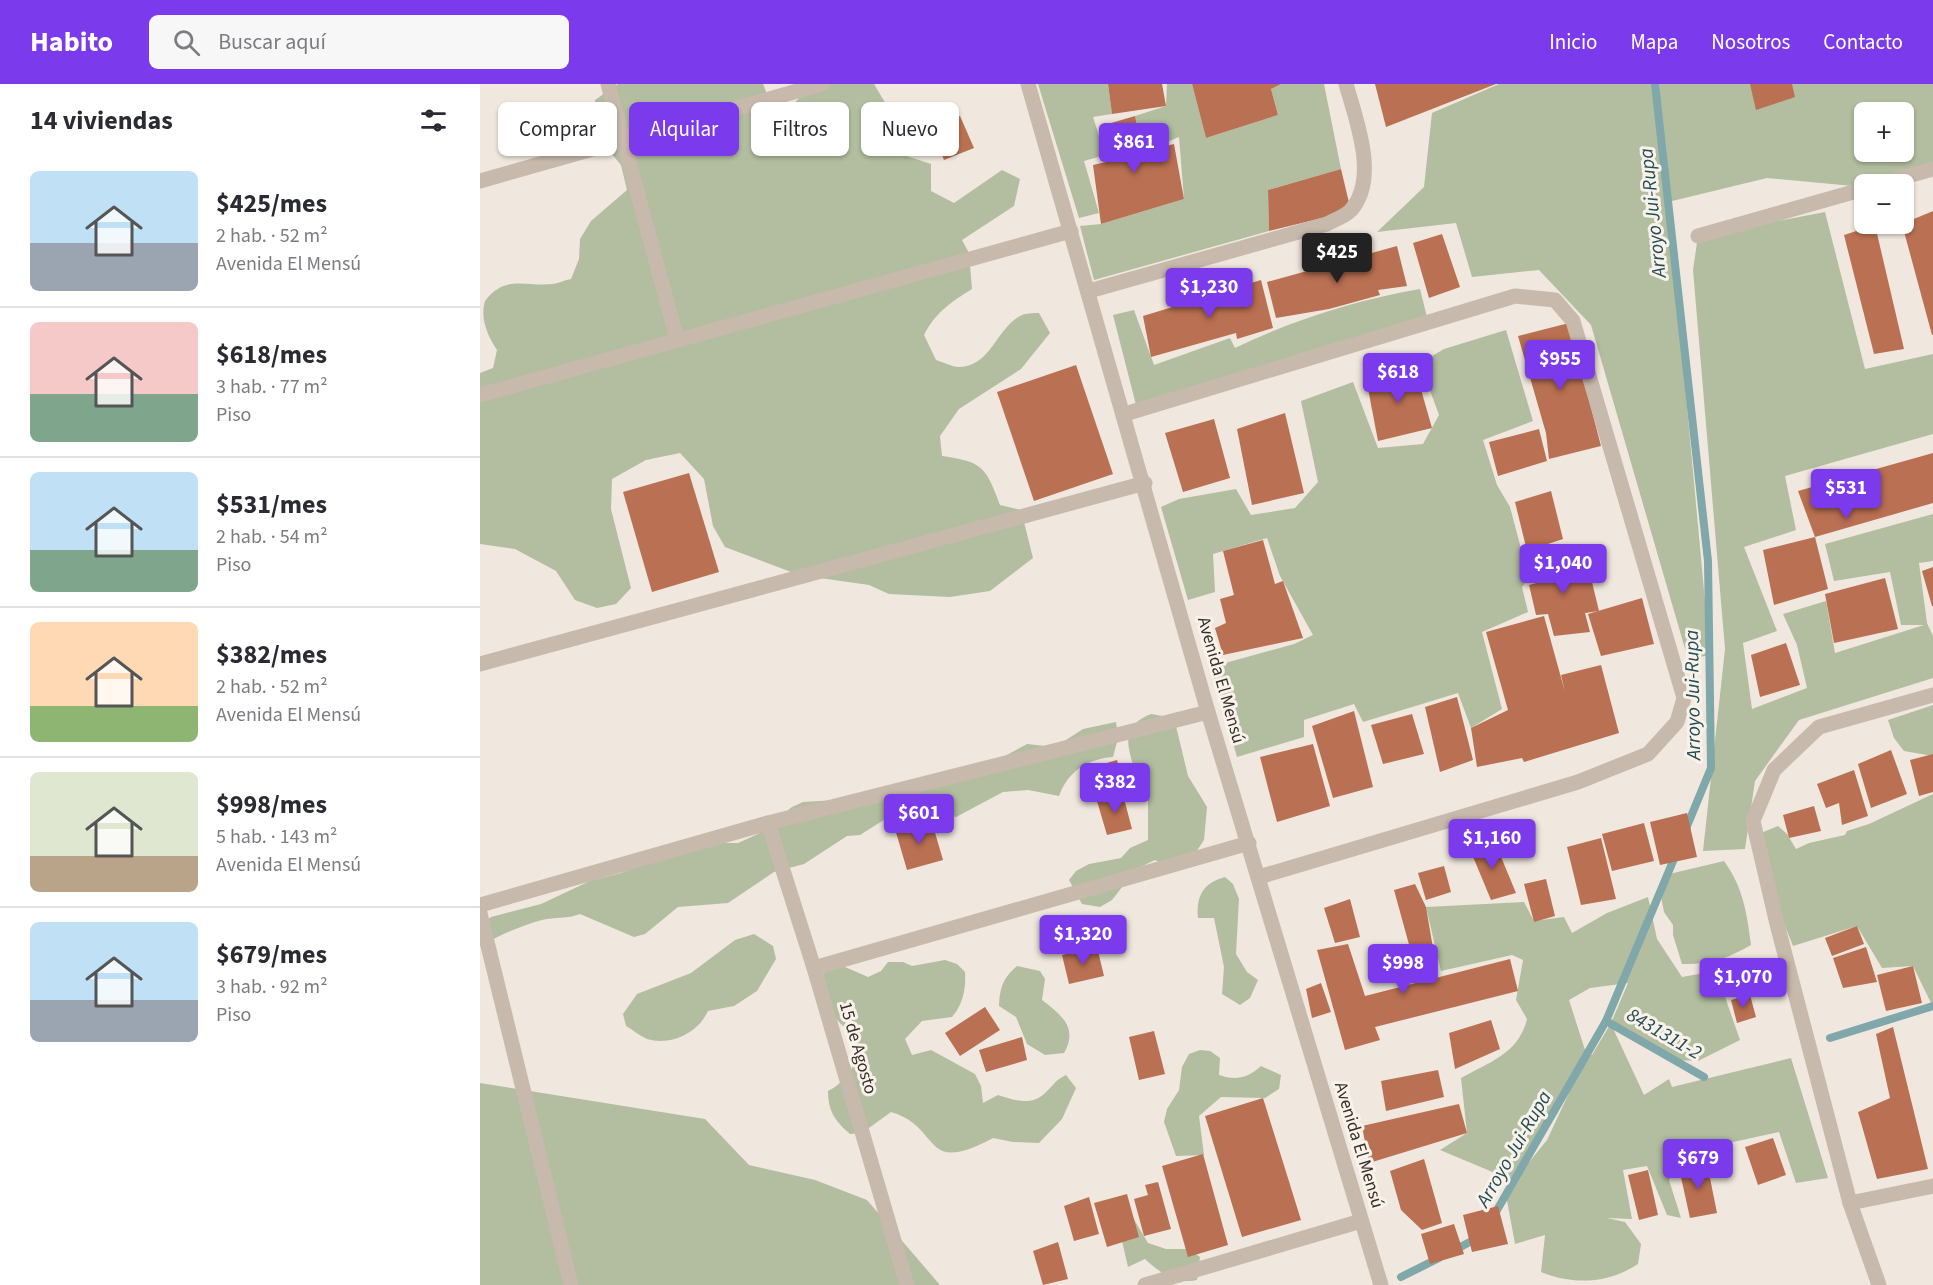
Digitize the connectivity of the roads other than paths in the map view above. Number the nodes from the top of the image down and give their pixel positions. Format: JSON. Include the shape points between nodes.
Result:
{"nodes":[{"id":1,"x":608,"y":84,"type":"edge"},
{"id":2,"x":822,"y":84,"type":"edge"},
{"id":3,"x":1028,"y":84,"type":"edge"},
{"id":4,"x":1346,"y":84,"type":"edge"},
{"id":5,"x":625,"y":140,"type":"junction"},
{"id":6,"x":1933,"y":169,"type":"edge"},
{"id":7,"x":1914,"y":174,"type":"edge"},
{"id":8,"x":480,"y":181,"type":"edge"},
{"id":9,"x":1854,"y":192,"type":"edge"},
{"id":10,"x":1071,"y":231,"type":"junction"},
{"id":11,"x":1698,"y":236,"type":"dead end"},
{"id":12,"x":1089,"y":291,"type":"junction"},
{"id":13,"x":677,"y":339,"type":"junction"},
{"id":14,"x":480,"y":395,"type":"edge"},
{"id":15,"x":1125,"y":414,"type":"junction"},
{"id":16,"x":1145,"y":483,"type":"junction"},
{"id":17,"x":480,"y":664,"type":"edge"},
{"id":18,"x":1933,"y":694,"type":"edge"},
{"id":19,"x":1208,"y":711,"type":"junction"},
{"id":20,"x":768,"y":823,"type":"junction"},
{"id":21,"x":1249,"y":843,"type":"junction"},
{"id":22,"x":1259,"y":877,"type":"junction"},
{"id":23,"x":480,"y":905,"type":"edge"},
{"id":24,"x":480,"y":913,"type":"edge"},
{"id":25,"x":814,"y":968,"type":"junction"},
{"id":26,"x":1933,"y":1186,"type":"edge"},
{"id":27,"x":1850,"y":1203,"type":"junction"},
{"id":28,"x":1362,"y":1221,"type":"junction"},
{"id":29,"x":571,"y":1285,"type":"edge"},
{"id":30,"x":907,"y":1285,"type":"edge"},
{"id":31,"x":1145,"y":1285,"type":"edge"},
{"id":32,"x":1381,"y":1285,"type":"edge"},
{"id":33,"x":1880,"y":1285,"type":"edge"}],
"edges":[{"from":1,"to":5,"type":"street"},
{"from":2,"to":5,"type":"street"},
{"from":3,"to":10,"type":"street","name":"Avenida El Mensú"},
{"from":4,"to":12,"type":"street","via":[[1362,141],[1365,181],[1351,211],[1327,224]]},
{"from":5,"to":8,"type":"street"},
{"from":5,"to":13,"type":"street"},
{"from":6,"to":7,"type":"street"},
{"from":9,"to":11,"type":"street"},
{"from":10,"to":12,"type":"street","name":"Avenida El Mensú"},
{"from":10,"to":13,"type":"street"},
{"from":12,"to":15,"type":"street","name":"Avenida El Mensú"},
{"from":13,"to":14,"type":"street"},
{"from":15,"to":16,"type":"street","name":"Avenida El Mensú"},
{"from":15,"to":22,"type":"street","via":[[1515,296],[1555,300],[1573,321],[1684,698],[1677,722],[1648,754],[1578,782]]},
{"from":16,"to":17,"type":"street"},
{"from":16,"to":19,"type":"street","name":"Avenida El Mensú"},
{"from":18,"to":27,"type":"street","via":[[1819,727],[1774,770],[1753,821]]},
{"from":19,"to":20,"type":"street"},
{"from":19,"to":21,"type":"street","name":"Avenida El Mensú"},
{"from":20,"to":23,"type":"street"},
{"from":20,"to":25,"type":"street","name":"15 de Agosto"},
{"from":21,"to":22,"type":"street","name":"Avenida El Mensú"},
{"from":21,"to":25,"type":"street"},
{"from":22,"to":28,"type":"street","name":"Avenida El Mensú"},
{"from":24,"to":29,"type":"street"},
{"from":25,"to":30,"type":"street","name":"15 de Agosto"},
{"from":26,"to":27,"type":"street"},
{"from":27,"to":33,"type":"street"},
{"from":28,"to":31,"type":"street"},
{"from":28,"to":32,"type":"street","name":"Avenida El Mensú"}]}
